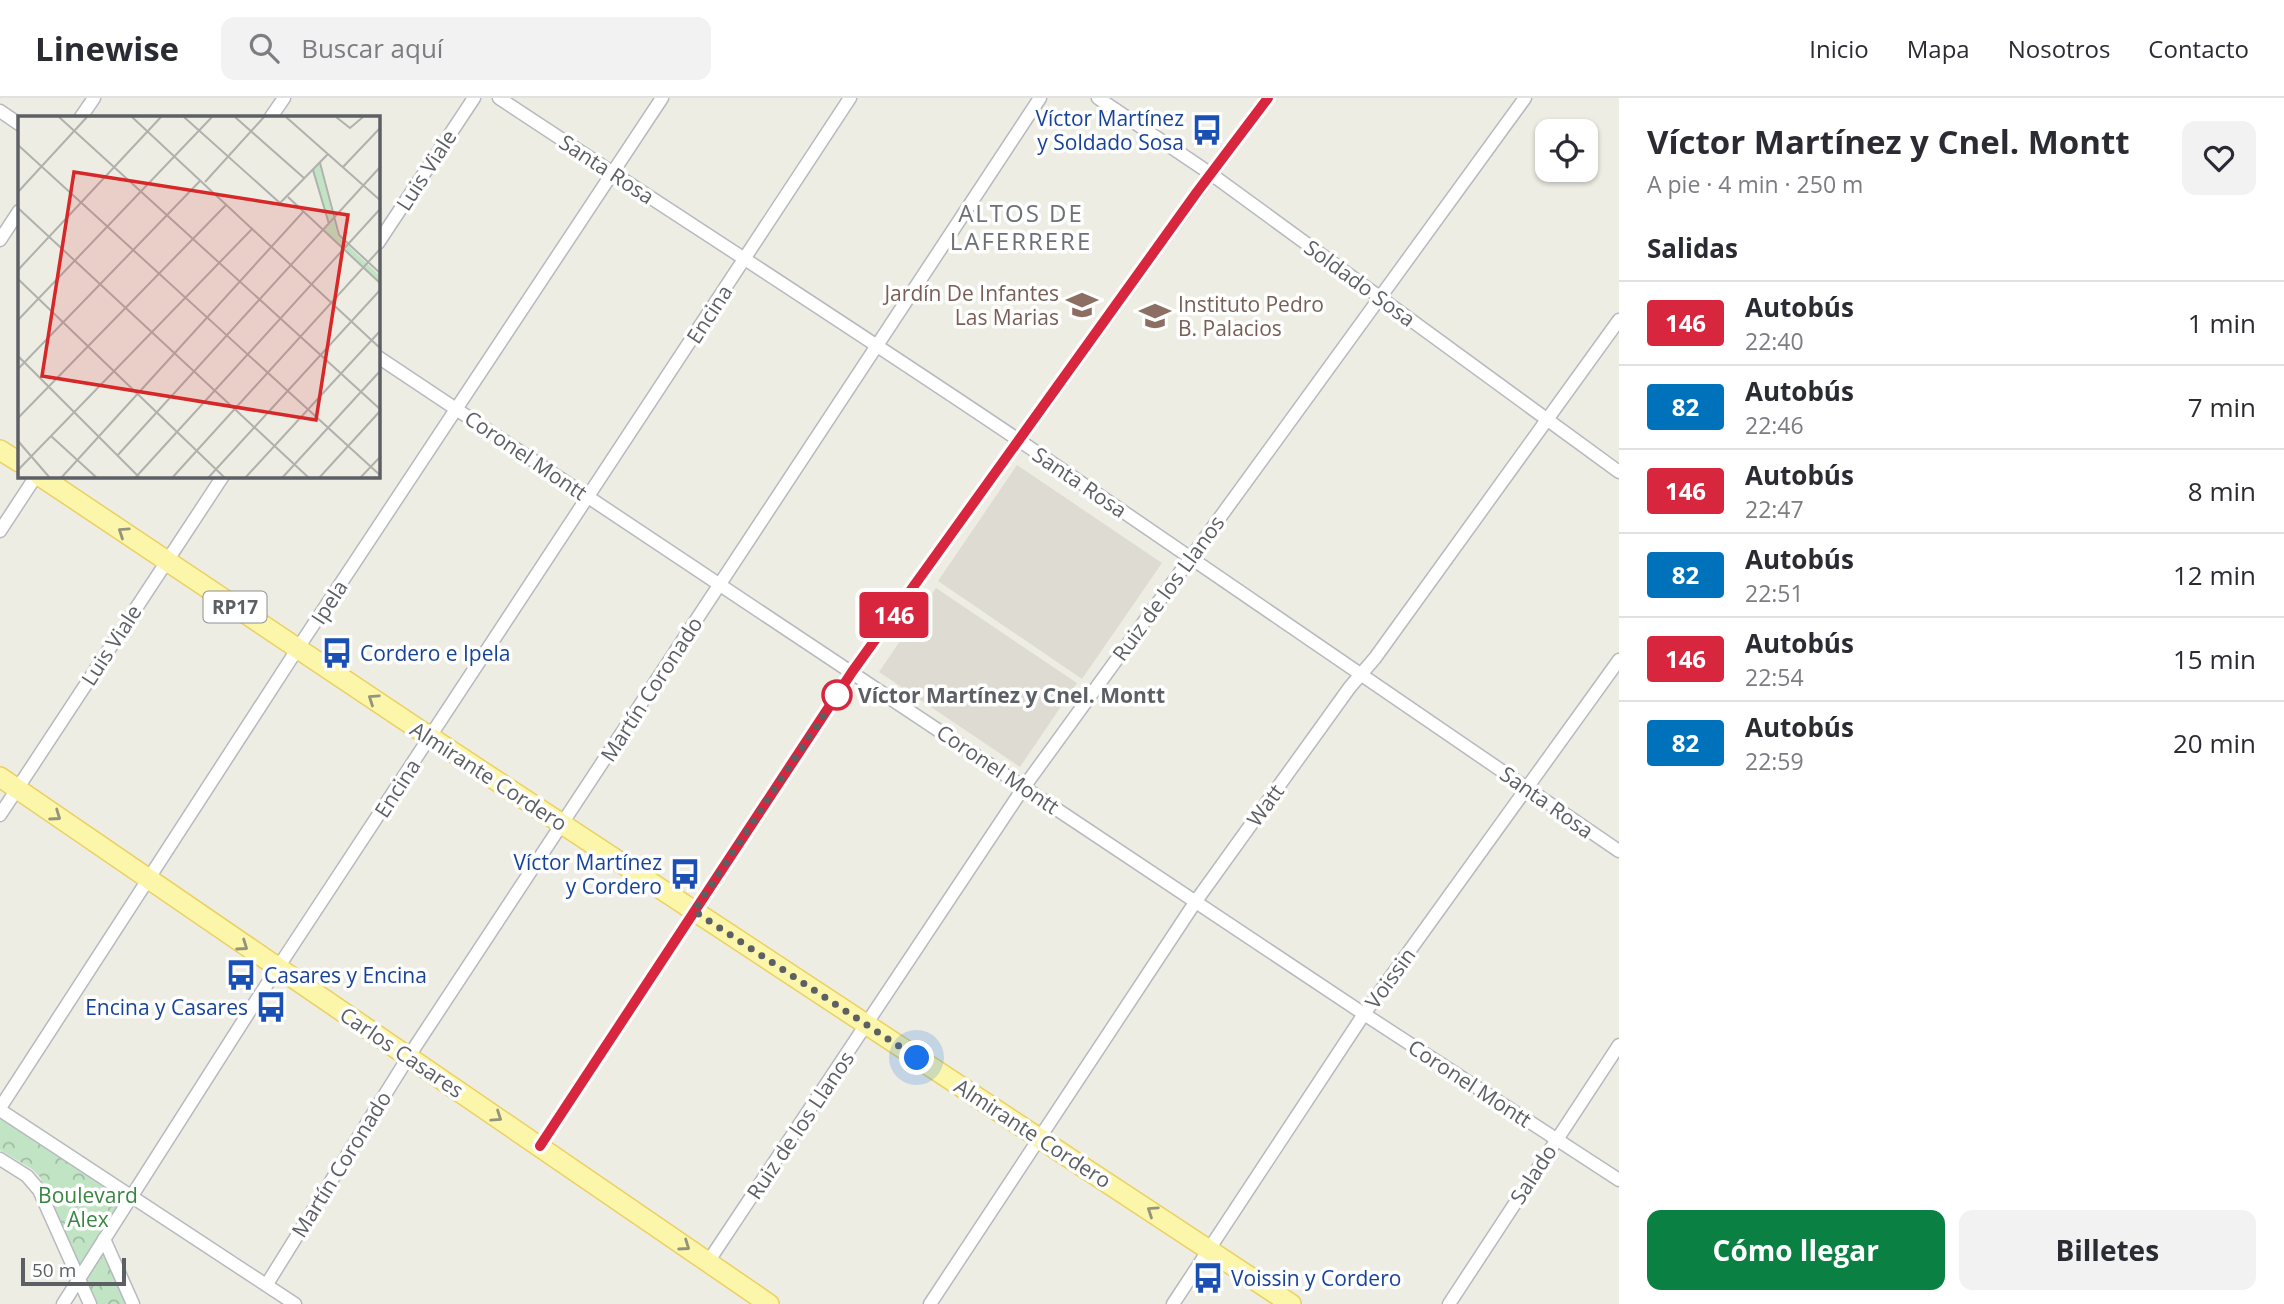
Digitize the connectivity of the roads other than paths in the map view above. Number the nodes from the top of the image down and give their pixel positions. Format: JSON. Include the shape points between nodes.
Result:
{"nodes":[{"id":1,"x":94,"y":98,"type":"edge"},
{"id":2,"x":284,"y":98,"type":"edge"},
{"id":3,"x":474,"y":98,"type":"edge"},
{"id":4,"x":499,"y":98,"type":"edge"},
{"id":5,"x":662,"y":98,"type":"edge"},
{"id":6,"x":850,"y":98,"type":"edge"},
{"id":7,"x":1040,"y":98,"type":"edge"},
{"id":8,"x":1098,"y":98,"type":"edge"},
{"id":9,"x":1268,"y":98,"type":"edge"},
{"id":10,"x":1525,"y":98,"type":"edge"},
{"id":11,"x":0,"y":111,"type":"edge"},
{"id":12,"x":82,"y":116,"type":"edge"},
{"id":13,"x":272,"y":116,"type":"edge"},
{"id":14,"x":18,"y":123,"type":"edge"},
{"id":15,"x":612,"y":172,"type":"junction"},
{"id":16,"x":1211,"y":174,"type":"junction"},
{"id":17,"x":18,"y":213,"type":"edge"},
{"id":18,"x":0,"y":240,"type":"edge"},
{"id":19,"x":380,"y":240,"type":"edge"},
{"id":20,"x":746,"y":257,"type":"junction"},
{"id":21,"x":1381,"y":297,"type":"junction"},
{"id":22,"x":1619,"y":320,"type":"edge"},
{"id":23,"x":878,"y":347,"type":"junction"},
{"id":24,"x":380,"y":358,"type":"edge"},
{"id":25,"x":457,"y":409,"type":"junction"},
{"id":26,"x":1547,"y":420,"type":"junction"},
{"id":27,"x":1020,"y":441,"type":"junction"},
{"id":28,"x":0,"y":450,"type":"edge"},
{"id":29,"x":18,"y":461,"type":"edge"},
{"id":30,"x":1619,"y":472,"type":"edge"},
{"id":31,"x":37,"y":478,"type":"edge"},
{"id":32,"x":41,"y":478,"type":"edge"},
{"id":33,"x":222,"y":478,"type":"edge"},
{"id":34,"x":588,"y":497,"type":"junction"},
{"id":35,"x":0,"y":531,"type":"edge"},
{"id":36,"x":1190,"y":557,"type":"junction"},
{"id":37,"x":166,"y":561,"type":"junction"},
{"id":38,"x":720,"y":583,"type":"junction"},
{"id":39,"x":298,"y":649,"type":"junction"},
{"id":40,"x":1619,"y":660,"type":"edge"},
{"id":41,"x":852,"y":672,"type":"junction"},
{"id":42,"x":1362,"y":673,"type":"junction"},
{"id":43,"x":430,"y":737,"type":"junction"},
{"id":44,"x":0,"y":777,"type":"edge"},
{"id":45,"x":1024,"y":787,"type":"junction"},
{"id":46,"x":17,"y":788,"type":"junction"},
{"id":47,"x":1526,"y":788,"type":"junction"},
{"id":48,"x":0,"y":814,"type":"edge"},
{"id":49,"x":563,"y":824,"type":"junction"},
{"id":50,"x":1619,"y":852,"type":"edge"},
{"id":51,"x":147,"y":879,"type":"junction"},
{"id":52,"x":1196,"y":901,"type":"junction"},
{"id":53,"x":694,"y":911,"type":"junction"},
{"id":54,"x":278,"y":970,"type":"junction"},
{"id":55,"x":1364,"y":1014,"type":"junction"},
{"id":56,"x":867,"y":1025,"type":"junction"},
{"id":57,"x":1619,"y":1045,"type":"edge"},
{"id":58,"x":408,"y":1056,"type":"junction"},
{"id":59,"x":0,"y":1109,"type":"edge"},
{"id":60,"x":1039,"y":1136,"type":"junction"},
{"id":61,"x":1556,"y":1139,"type":"junction"},
{"id":62,"x":540,"y":1146,"type":"junction"},
{"id":63,"x":0,"y":1159,"type":"edge"},
{"id":64,"x":1619,"y":1180,"type":"edge"},
{"id":65,"x":133,"y":1195,"type":"junction"},
{"id":66,"x":104,"y":1239,"type":"junction"},
{"id":67,"x":1208,"y":1249,"type":"junction"},
{"id":68,"x":708,"y":1262,"type":"junction"},
{"id":69,"x":79,"y":1281,"type":"junction"},
{"id":70,"x":267,"y":1284,"type":"junction"},
{"id":71,"x":63,"y":1304,"type":"edge"},
{"id":72,"x":90,"y":1304,"type":"edge"},
{"id":73,"x":133,"y":1304,"type":"edge"},
{"id":74,"x":295,"y":1304,"type":"edge"},
{"id":75,"x":769,"y":1304,"type":"edge"},
{"id":76,"x":930,"y":1304,"type":"edge"},
{"id":77,"x":1173,"y":1304,"type":"edge"},
{"id":78,"x":1291,"y":1304,"type":"edge"},
{"id":79,"x":1449,"y":1304,"type":"edge"}],
"edges":[{"from":1,"to":12,"type":"street"},
{"from":2,"to":13,"type":"street"},
{"from":3,"to":19,"type":"street","name":"Luis Viale"},
{"from":4,"to":15,"type":"street","name":"Santa Rosa"},
{"from":5,"to":15,"type":"street","name":"Ipela"},
{"from":6,"to":20,"type":"street","name":"Encina"},
{"from":7,"to":23,"type":"street","name":"Martín Coronado"},
{"from":8,"to":16,"type":"street","name":"Soldado Sosa"},
{"from":9,"to":16,"type":"street"},
{"from":10,"to":21,"type":"street","name":"Ruiz de los Llanos"},
{"from":11,"to":14,"type":"street"},
{"from":15,"to":20,"type":"street","name":"Santa Rosa"},
{"from":15,"to":25,"type":"street","name":"Ipela"},
{"from":16,"to":21,"type":"street","name":"Soldado Sosa"},
{"from":16,"to":27,"type":"street"},
{"from":17,"to":18,"type":"street"},
{"from":20,"to":23,"type":"street","name":"Santa Rosa"},
{"from":20,"to":34,"type":"street","name":"Encina"},
{"from":21,"to":26,"type":"street","name":"Soldado Sosa"},
{"from":21,"to":36,"type":"street","name":"Ruiz de los Llanos"},
{"from":22,"to":26,"type":"street","name":"Watt"},
{"from":23,"to":27,"type":"street","name":"Santa Rosa"},
{"from":23,"to":38,"type":"street","name":"Martín Coronado"},
{"from":24,"to":25,"type":"street","name":"Coronel Montt"},
{"from":25,"to":34,"type":"street","name":"Coronel Montt"},
{"from":25,"to":39,"type":"street","name":"Ipela"},
{"from":26,"to":30,"type":"street","name":"Soldado Sosa"},
{"from":26,"to":42,"type":"street","name":"Watt"},
{"from":27,"to":36,"type":"street","name":"Santa Rosa"},
{"from":27,"to":41,"type":"street"},
{"from":28,"to":29,"type":"main road"},
{"from":31,"to":35,"type":"street"},
{"from":37,"to":32,"type":"main road","name":"Almirante Cordero","number":"RP17","one_way":true},
{"from":33,"to":37,"type":"street","name":"Luis Viale"},
{"from":34,"to":38,"type":"street","name":"Coronel Montt"},
{"from":34,"to":43,"type":"street","name":"Encina"},
{"from":36,"to":42,"type":"street","name":"Santa Rosa"},
{"from":36,"to":45,"type":"street","name":"Ruiz de los Llanos"},
{"from":37,"to":39,"type":"main road","name":"Almirante Cordero","number":"RP17"},
{"from":37,"to":46,"type":"street","name":"Luis Viale"},
{"from":38,"to":41,"type":"street","name":"Coronel Montt"},
{"from":38,"to":49,"type":"street","name":"Martín Coronado"},
{"from":43,"to":39,"type":"main road","name":"Almirante Cordero","number":"RP17","one_way":true},
{"from":39,"to":51,"type":"street","name":"Ipela"},
{"from":40,"to":47,"type":"street","name":"Voissin"},
{"from":41,"to":45,"type":"street","name":"Coronel Montt"},
{"from":41,"to":53,"type":"street"},
{"from":42,"to":47,"type":"street","name":"Santa Rosa"},
{"from":42,"to":52,"type":"street","name":"Watt"},
{"from":43,"to":49,"type":"main road","name":"Almirante Cordero","number":"RP17"},
{"from":43,"to":54,"type":"street","name":"Encina"},
{"from":44,"to":46,"type":"main road","name":"Carlos Casares"},
{"from":45,"to":52,"type":"street","name":"Coronel Montt"},
{"from":45,"to":56,"type":"street","name":"Ruiz de los Llanos"},
{"from":46,"to":48,"type":"street","name":"Luis Viale"},
{"from":46,"to":51,"type":"main road","name":"Carlos Casares","one_way":true},
{"from":47,"to":50,"type":"street","name":"Santa Rosa"},
{"from":47,"to":55,"type":"street","name":"Voissin"},
{"from":49,"to":53,"type":"main road","name":"Almirante Cordero","number":"RP17"},
{"from":49,"to":58,"type":"street","name":"Martín Coronado"},
{"from":51,"to":54,"type":"main road","name":"Carlos Casares","one_way":true},
{"from":51,"to":59,"type":"street","name":"Ipela"},
{"from":52,"to":55,"type":"street","name":"Coronel Montt"},
{"from":52,"to":60,"type":"street","name":"Watt"},
{"from":53,"to":56,"type":"main road","name":"Almirante Cordero","number":"RP17"},
{"from":53,"to":62,"type":"street"},
{"from":54,"to":58,"type":"main road","name":"Carlos Casares"},
{"from":54,"to":65,"type":"street","name":"Encina"},
{"from":55,"to":61,"type":"street","name":"Coronel Montt"},
{"from":55,"to":67,"type":"street","name":"Voissin"},
{"from":56,"to":60,"type":"main road","name":"Almirante Cordero","number":"RP17"},
{"from":56,"to":68,"type":"street","name":"Ruiz de los Llanos"},
{"from":57,"to":61,"type":"street","name":"Salado"},
{"from":58,"to":62,"type":"main road","name":"Carlos Casares","one_way":true},
{"from":58,"to":70,"type":"street","name":"Martín Coronado"},
{"from":59,"to":65,"type":"street"},
{"from":67,"to":60,"type":"main road","name":"Almirante Cordero","number":"RP17","one_way":true},
{"from":60,"to":76,"type":"street","name":"Watt"},
{"from":61,"to":64,"type":"street","name":"Coronel Montt"},
{"from":61,"to":79,"type":"street","name":"Salado"},
{"from":62,"to":68,"type":"main road","name":"Carlos Casares","one_way":true},
{"from":63,"to":69,"type":"street","via":[[34,1183]]},
{"from":65,"to":66,"type":"street","name":"Encina"},
{"from":65,"to":70,"type":"street"},
{"from":66,"to":69,"type":"street","name":"Encina"},
{"from":66,"to":73,"type":"street"},
{"from":67,"to":77,"type":"street","name":"Voissin"},
{"from":67,"to":78,"type":"main road","name":"Almirante Cordero","number":"RP17"},
{"from":68,"to":75,"type":"main road","name":"Carlos Casares"},
{"from":69,"to":71,"type":"street","name":"Encina"},
{"from":69,"to":72,"type":"street"},
{"from":70,"to":74,"type":"street"}]}
